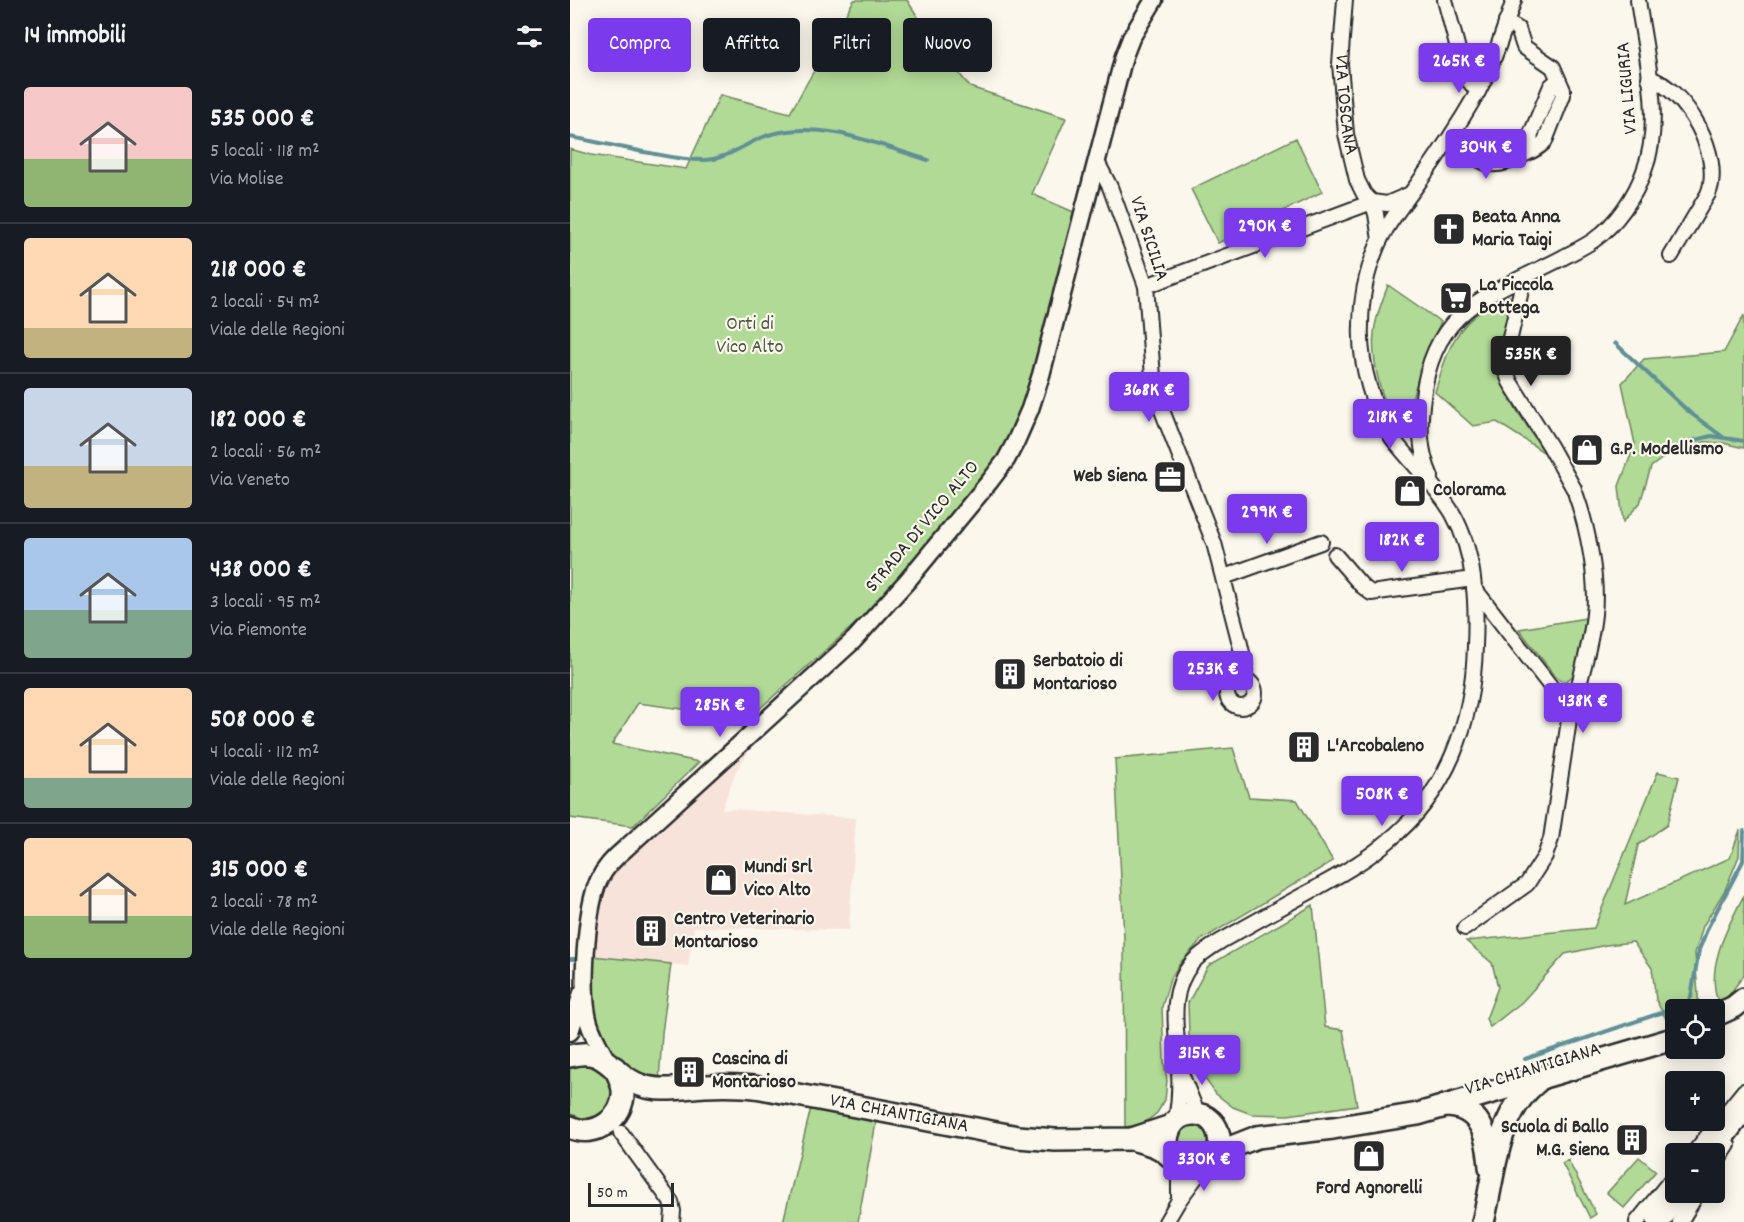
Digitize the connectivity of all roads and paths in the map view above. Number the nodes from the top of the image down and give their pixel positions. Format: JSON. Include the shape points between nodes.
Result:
{"nodes":[{"id":1,"x":1154,"y":0,"type":"edge"},
{"id":2,"x":1345,"y":0,"type":"edge"},
{"id":3,"x":1445,"y":0,"type":"edge"},
{"id":4,"x":1514,"y":0,"type":"edge"},
{"id":5,"x":1638,"y":0,"type":"edge"},
{"id":6,"x":1506,"y":22,"type":"junction"},
{"id":7,"x":1649,"y":78,"type":"junction"},
{"id":8,"x":1478,"y":92,"type":"junction"},
{"id":9,"x":1453,"y":134,"type":"junction"},
{"id":10,"x":1096,"y":160,"type":"junction"},
{"id":11,"x":1412,"y":192,"type":"junction"},
{"id":12,"x":1372,"y":202,"type":"junction"},
{"id":13,"x":1380,"y":240,"type":"junction"},
{"id":14,"x":1671,"y":256,"type":"dead end"},
{"id":15,"x":1524,"y":278,"type":"junction"},
{"id":16,"x":1146,"y":286,"type":"junction"},
{"id":17,"x":1373,"y":396,"type":"junction"},
{"id":18,"x":1419,"y":425,"type":"junction"},
{"id":19,"x":1436,"y":487,"type":"junction"},
{"id":20,"x":1321,"y":542,"type":"dead end"},
{"id":21,"x":1335,"y":555,"type":"dead end"},
{"id":22,"x":1224,"y":577,"type":"junction"},
{"id":23,"x":1474,"y":584,"type":"junction"},
{"id":24,"x":1244,"y":679,"type":"dead end"},
{"id":25,"x":1569,"y":710,"type":"junction"},
{"id":26,"x":1465,"y":928,"type":"dead end"},
{"id":27,"x":584,"y":986,"type":"junction"},
{"id":28,"x":1744,"y":999,"type":"edge"},
{"id":29,"x":1725,"y":1011,"type":"edge"},
{"id":30,"x":1744,"y":1019,"type":"edge"},
{"id":31,"x":1725,"y":1022,"type":"edge"},
{"id":32,"x":1665,"y":1030,"type":"edge"},
{"id":33,"x":570,"y":1032,"type":"edge"},
{"id":34,"x":1665,"y":1041,"type":"edge"},
{"id":35,"x":570,"y":1056,"type":"edge"},
{"id":36,"x":611,"y":1064,"type":"junction"},
{"id":37,"x":1179,"y":1069,"type":"junction"},
{"id":38,"x":1542,"y":1077,"type":"junction"},
{"id":39,"x":1489,"y":1086,"type":"junction"},
{"id":40,"x":665,"y":1089,"type":"junction"},
{"id":41,"x":1744,"y":1091,"type":"edge"},
{"id":42,"x":620,"y":1106,"type":"junction"},
{"id":43,"x":1444,"y":1106,"type":"junction"},
{"id":44,"x":1744,"y":1109,"type":"edge"},
{"id":45,"x":1198,"y":1115,"type":"junction"},
{"id":46,"x":1392,"y":1117,"type":"junction"},
{"id":47,"x":1173,"y":1123,"type":"junction"},
{"id":48,"x":579,"y":1129,"type":"edge"},
{"id":49,"x":1483,"y":1129,"type":"junction"},
{"id":50,"x":1504,"y":1129,"type":"junction"},
{"id":51,"x":1218,"y":1131,"type":"junction"},
{"id":52,"x":621,"y":1133,"type":"dead end"},
{"id":53,"x":1257,"y":1137,"type":"junction"},
{"id":54,"x":1132,"y":1139,"type":"junction"},
{"id":55,"x":570,"y":1143,"type":"edge"},
{"id":56,"x":1702,"y":1143,"type":"edge"},
{"id":57,"x":1718,"y":1143,"type":"edge"},
{"id":58,"x":1725,"y":1149,"type":"edge"},
{"id":59,"x":1211,"y":1159,"type":"junction"},
{"id":60,"x":1175,"y":1160,"type":"junction"},
{"id":61,"x":1665,"y":1188,"type":"edge"},
{"id":62,"x":1179,"y":1200,"type":"junction"},
{"id":63,"x":1673,"y":1203,"type":"edge"},
{"id":64,"x":1691,"y":1203,"type":"edge"},
{"id":65,"x":1487,"y":1204,"type":"edge"},
{"id":66,"x":672,"y":1222,"type":"edge"},
{"id":67,"x":1166,"y":1222,"type":"edge"},
{"id":68,"x":1475,"y":1222,"type":"edge"},
{"id":69,"x":1637,"y":1222,"type":"edge"},
{"id":70,"x":1658,"y":1222,"type":"edge"},
{"id":71,"x":1680,"y":1222,"type":"edge"}],
"edges":[{"from":1,"to":10,"type":"street","name":"STRADA DI VICO ALTO","via":[[1124,56]]},
{"from":2,"to":12,"type":"street","name":"VIA TOSCANA","via":[[1340,64],[1345,127],[1357,180]]},
{"from":3,"to":8,"type":"street","via":[[1465,76]]},
{"from":4,"to":6,"type":"street"},
{"from":5,"to":7,"type":"street","name":"VIA LIGURIA"},
{"from":6,"to":8,"type":"street"},
{"from":6,"to":9,"type":"street","via":[[1518,29],[1525,49],[1553,67],[1558,80],[1551,86],[1531,134],[1533,150],[1508,162],[1488,165],[1475,158]]},
{"from":7,"to":14,"type":"street","via":[[1668,87],[1688,112],[1706,143],[1713,172],[1705,200]]},
{"from":7,"to":15,"type":"street","name":"VIA LIGURIA","via":[[1651,147],[1634,194],[1594,241]]},
{"from":8,"to":9,"type":"street"},
{"from":9,"to":11,"type":"street"},
{"from":10,"to":16,"type":"street","name":"VIA SICILIA","via":[[1110,187]]},
{"from":10,"to":27,"type":"street","name":"STRADA DI VICO ALTO","via":[[1041,375],[1006,460],[854,640],[610,864],[592,901]]},
{"from":11,"to":12,"type":"street","via":[[1387,204]]},
{"from":11,"to":13,"type":"street"},
{"from":12,"to":13,"type":"street","name":"VIA TOSCANA"},
{"from":12,"to":16,"type":"street"},
{"from":13,"to":17,"type":"street","via":[[1368,275],[1360,323],[1362,354]]},
{"from":15,"to":18,"type":"street","name":"VIA LIGURIA","via":[[1477,301],[1450,325],[1431,363]]},
{"from":15,"to":25,"type":"street","via":[[1505,369],[1575,492],[1588,541],[1594,610],[1581,679]]},
{"from":16,"to":22,"type":"street","name":"VIA SICILIA","via":[[1154,390]]},
{"from":17,"to":18,"type":"street","via":[[1401,439],[1412,437]]},
{"from":17,"to":19,"type":"street","via":[[1378,414],[1393,438]]},
{"from":18,"to":19,"type":"street","name":"VIA LIGURIA","via":[[1423,458]]},
{"from":19,"to":23,"type":"street","via":[[1460,528]]},
{"from":20,"to":22,"type":"street"},
{"from":21,"to":23,"type":"street","via":[[1371,593]]},
{"from":22,"to":24,"type":"street","name":"VIA SICILIA","via":[[1243,656]]},
{"from":23,"to":25,"type":"street"},
{"from":23,"to":37,"type":"street","via":[[1476,638],[1470,699],[1458,743],[1438,783],[1405,827],[1378,850],[1221,941],[1192,964],[1176,1000]]},
{"from":25,"to":26,"type":"street","via":[[1553,828],[1545,856],[1527,884]]},
{"from":27,"to":33,"type":"street","name":"STRADA DI VICO ALTO"},
{"from":27,"to":36,"type":"street","name":"STRADA DI VICO ALTO","via":[[590,1026]]},
{"from":28,"to":29,"type":"main road"},
{"from":30,"to":31,"type":"main road"},
{"from":32,"to":39,"type":"main road","name":"VIA CHIANTIGIANA"},
{"from":34,"to":38,"type":"main road","name":"VIA CHIANTIGIANA"},
{"from":35,"to":36,"type":"main road","name":"VIA CHIANTIGIANA","via":[[596,1055]]},
{"from":36,"to":40,"type":"main road","name":"VIA CHIANTIGIANA","via":[[639,1085]]},
{"from":36,"to":42,"type":"main road","via":[[621,1080]]},
{"from":37,"to":45,"type":"street"},
{"from":37,"to":47,"type":"street"},
{"from":38,"to":39,"type":"main road","name":"VIA CHIANTIGIANA"},
{"from":38,"to":50,"type":"main road","via":[[1520,1097]]},
{"from":39,"to":43,"type":"main road","name":"VIA CHIANTIGIANA"},
{"from":39,"to":46,"type":"main road","name":"VIA CHIANTIGIANA"},
{"from":39,"to":49,"type":"main road","via":[[1483,1106]]},
{"from":39,"to":50,"type":"main road","via":[[1503,1112]]},
{"from":40,"to":42,"type":"main road","name":"VIA CHIANTIGIANA"},
{"from":40,"to":54,"type":"main road","name":"VIA CHIANTIGIANA","via":[[746,1086],[1007,1136]]},
{"from":41,"to":56,"type":"street"},
{"from":42,"to":48,"type":"main road","name":"VIA CHIANTIGIANA","via":[[604,1125]]},
{"from":43,"to":46,"type":"main road","name":"VIA CHIANTIGIANA"},
{"from":43,"to":49,"type":"main road","via":[[1465,1110]]},
{"from":44,"to":57,"type":"main road"},
{"from":44,"to":58,"type":"street","via":[[1739,1127]]},
{"from":45,"to":47,"type":"main road","name":"VIA CHIANTIGIANA","via":[[1191,1114]]},
{"from":45,"to":51,"type":"main road","name":"VIA CHIANTIGIANA","via":[[1207,1118]]},
{"from":46,"to":53,"type":"main road","name":"VIA CHIANTIGIANA"},
{"from":47,"to":54,"type":"main road","name":"VIA CHIANTIGIANA"},
{"from":47,"to":60,"type":"main road","via":[[1166,1140]]},
{"from":48,"to":55,"type":"main road","name":"VIA CHIANTIGIANA"},
{"from":49,"to":65,"type":"main road","via":[[1488,1147]]},
{"from":50,"to":65,"type":"main road"},
{"from":51,"to":53,"type":"main road","name":"VIA CHIANTIGIANA"},
{"from":51,"to":59,"type":"main road","via":[[1220,1138]]},
{"from":52,"to":66,"type":"street","via":[[671,1202]]},
{"from":53,"to":59,"type":"main road","name":"VIA CHIANTIGIANA","via":[[1232,1145]]},
{"from":54,"to":60,"type":"main road","name":"VIA CHIANTIGIANA","via":[[1155,1146]]},
{"from":59,"to":60,"type":"main road","name":"VIA CHIANTIGIANA","via":[[1188,1168]]},
{"from":59,"to":62,"type":"street"},
{"from":60,"to":62,"type":"street"},
{"from":61,"to":69,"type":"street"},
{"from":62,"to":67,"type":"street"},
{"from":63,"to":70,"type":"main road"},
{"from":64,"to":71,"type":"street"},
{"from":65,"to":68,"type":"street"}]}
